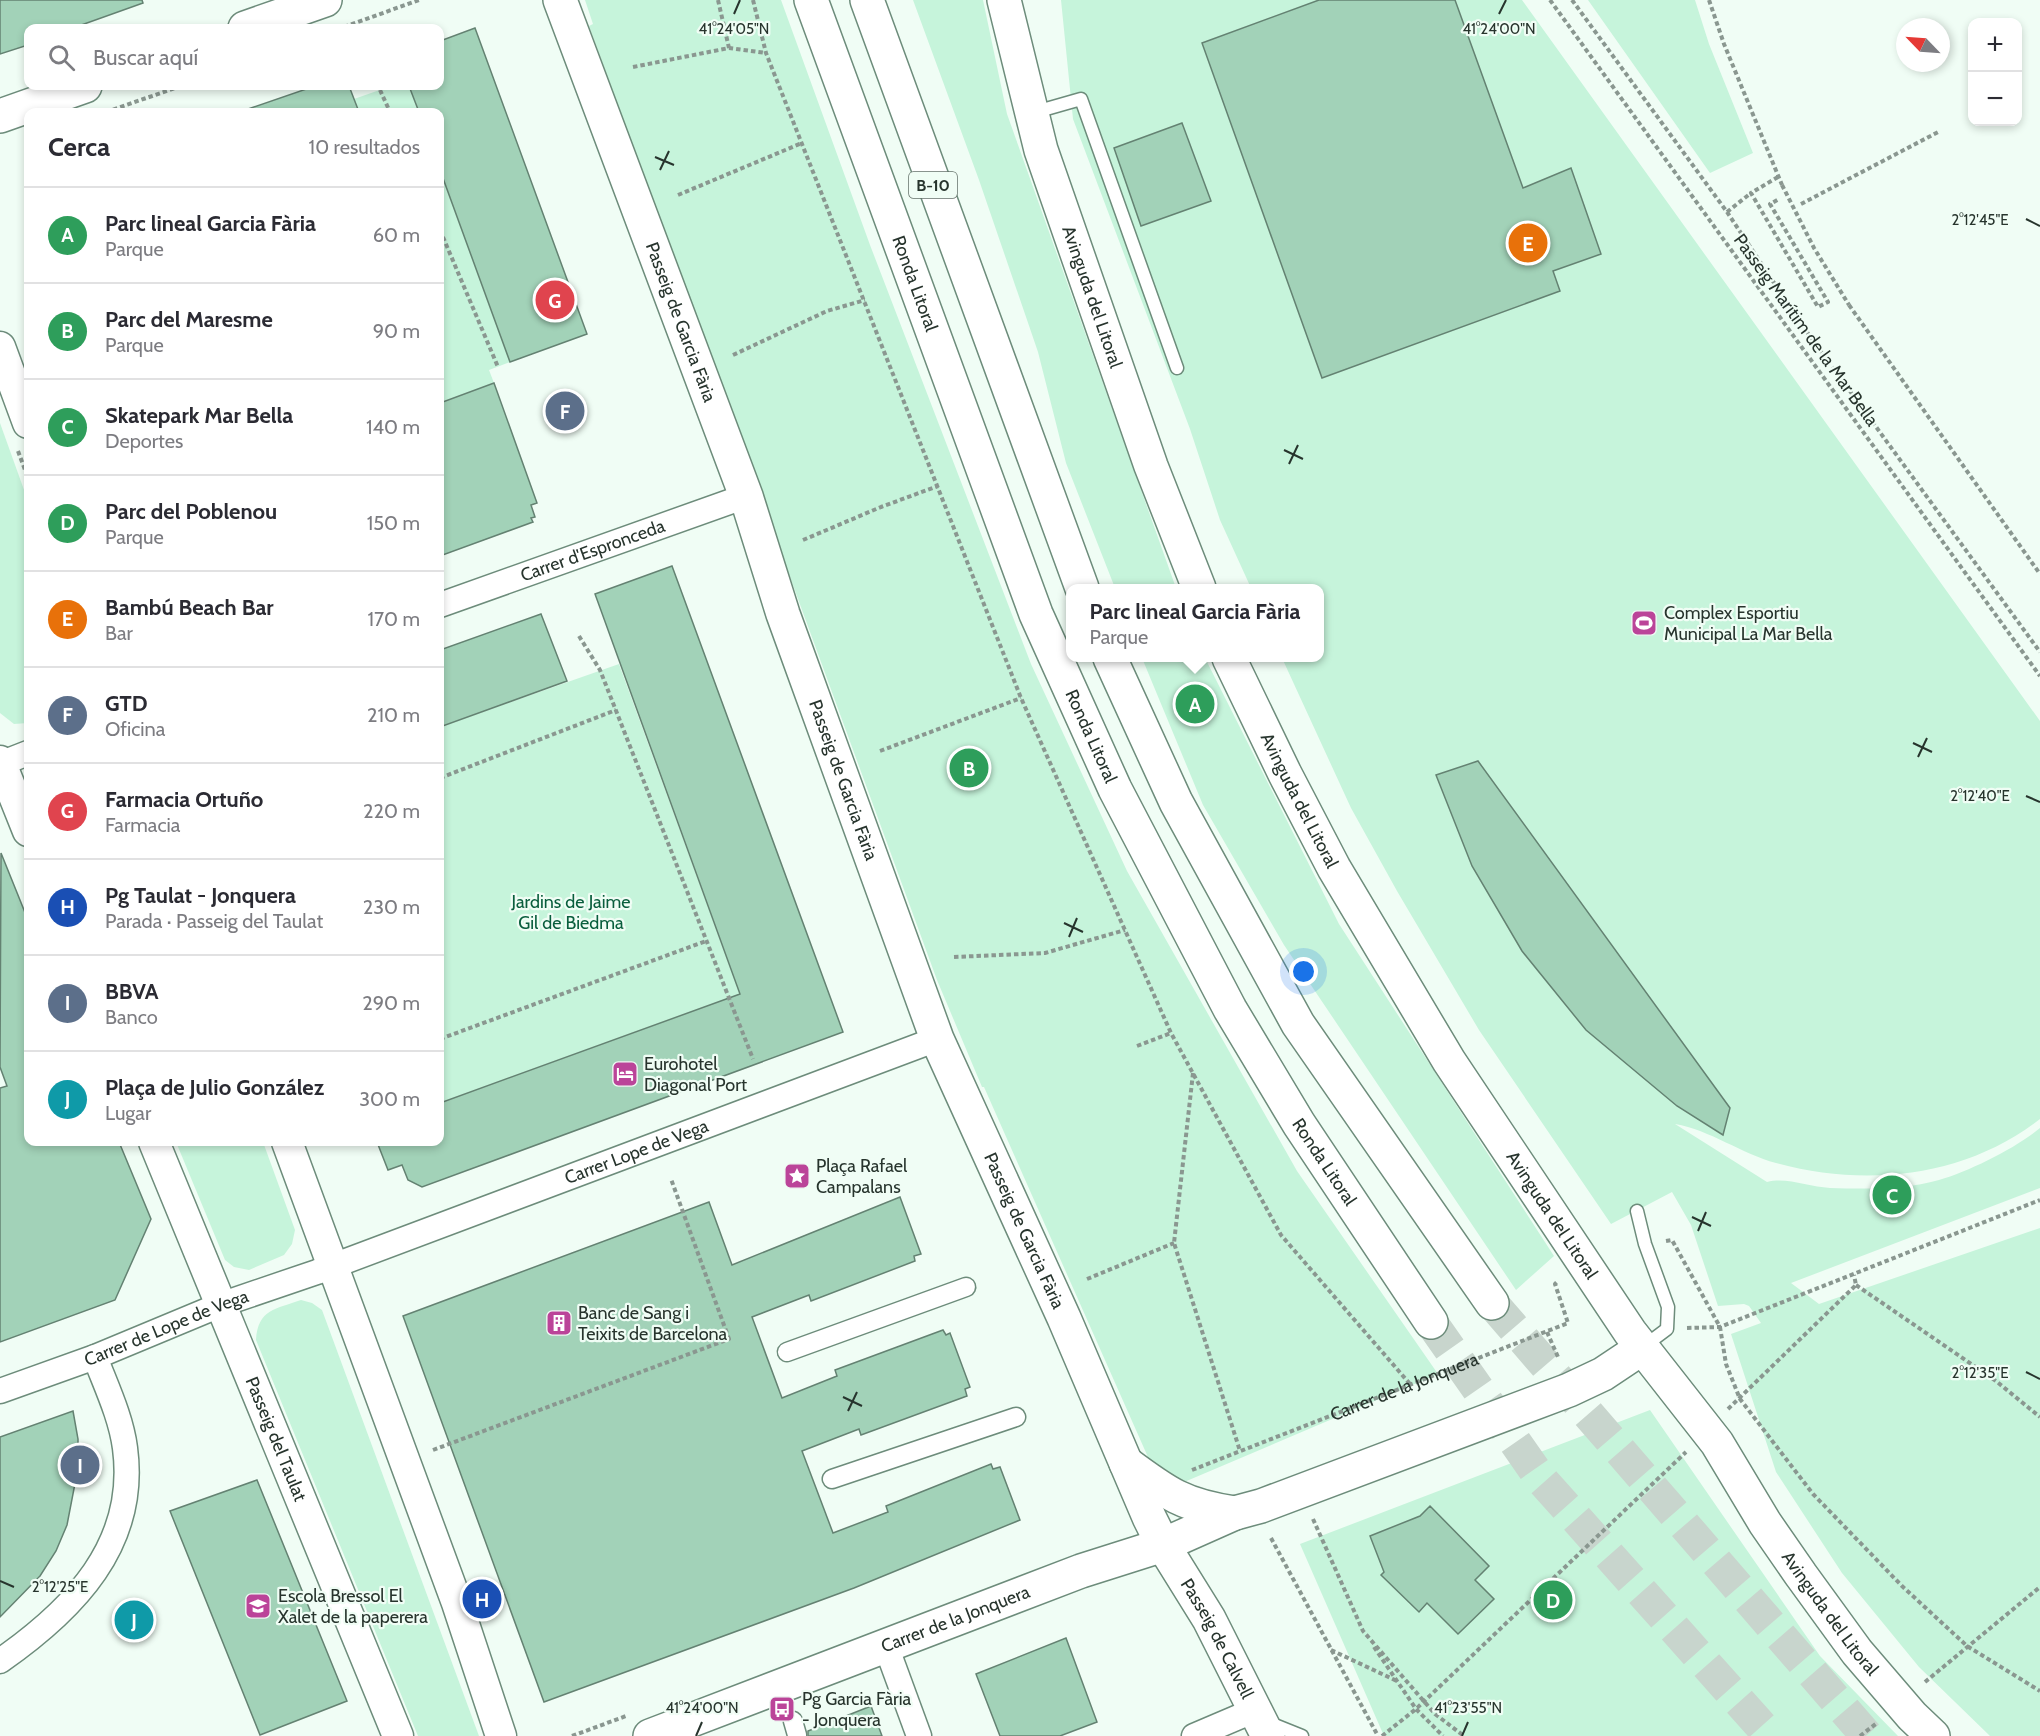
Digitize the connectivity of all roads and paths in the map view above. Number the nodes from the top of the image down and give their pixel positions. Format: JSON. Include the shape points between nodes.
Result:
{"nodes":[{"id":1,"x":325,"y":0,"type":"edge"},
{"id":2,"x":419,"y":0,"type":"edge"},
{"id":3,"x":560,"y":0,"type":"edge"},
{"id":4,"x":718,"y":0,"type":"edge"},
{"id":5,"x":811,"y":0,"type":"edge"},
{"id":6,"x":867,"y":0,"type":"edge"},
{"id":7,"x":1004,"y":0,"type":"edge"},
{"id":8,"x":1550,"y":0,"type":"edge"},
{"id":9,"x":1572,"y":0,"type":"edge"},
{"id":10,"x":1709,"y":0,"type":"edge"},
{"id":11,"x":256,"y":24,"type":"edge"},
{"id":12,"x":351,"y":24,"type":"edge"},
{"id":13,"x":729,"y":48,"type":"junction"},
{"id":14,"x":766,"y":53,"type":"dead end"},
{"id":15,"x":633,"y":68,"type":"dead end"},
{"id":16,"x":74,"y":90,"type":"edge"},
{"id":17,"x":169,"y":90,"type":"edge"},
{"id":18,"x":380,"y":90,"type":"dead end"},
{"id":19,"x":118,"y":108,"type":"edge"},
{"id":20,"x":388,"y":108,"type":"edge"},
{"id":21,"x":1031,"y":114,"type":"junction"},
{"id":22,"x":0,"y":116,"type":"edge"},
{"id":23,"x":1940,"y":131,"type":"dead end"},
{"id":24,"x":802,"y":143,"type":"dead end"},
{"id":25,"x":1778,"y":177,"type":"junction"},
{"id":26,"x":1751,"y":194,"type":"junction"},
{"id":27,"x":678,"y":195,"type":"dead end"},
{"id":28,"x":1779,"y":199,"type":"dead end"},
{"id":29,"x":1801,"y":204,"type":"dead end"},
{"id":30,"x":1727,"y":212,"type":"junction"},
{"id":31,"x":444,"y":239,"type":"edge"},
{"id":32,"x":865,"y":300,"type":"dead end"},
{"id":33,"x":0,"y":347,"type":"edge"},
{"id":34,"x":733,"y":355,"type":"dead end"},
{"id":35,"x":498,"y":367,"type":"dead end"},
{"id":36,"x":1177,"y":368,"type":"dead end"},
{"id":37,"x":24,"y":412,"type":"edge"},
{"id":38,"x":938,"y":486,"type":"dead end"},
{"id":39,"x":746,"y":496,"type":"junction"},
{"id":40,"x":803,"y":540,"type":"dead end"},
{"id":41,"x":2040,"y":574,"type":"edge"},
{"id":42,"x":1082,"y":584,"type":"edge"},
{"id":43,"x":1197,"y":584,"type":"edge"},
{"id":44,"x":444,"y":604,"type":"edge"},
{"id":45,"x":579,"y":636,"type":"dead end"},
{"id":46,"x":2040,"y":652,"type":"edge"},
{"id":47,"x":1112,"y":662,"type":"edge"},
{"id":48,"x":1231,"y":662,"type":"edge"},
{"id":49,"x":2040,"y":676,"type":"edge"},
{"id":50,"x":1020,"y":698,"type":"dead end"},
{"id":51,"x":616,"y":710,"type":"junction"},
{"id":52,"x":880,"y":751,"type":"dead end"},
{"id":53,"x":7,"y":760,"type":"edge"},
{"id":54,"x":444,"y":776,"type":"edge"},
{"id":55,"x":24,"y":817,"type":"edge"},
{"id":56,"x":1125,"y":930,"type":"dead end"},
{"id":57,"x":706,"y":941,"type":"junction"},
{"id":58,"x":954,"y":957,"type":"dead end"},
{"id":59,"x":1171,"y":1033,"type":"dead end"},
{"id":60,"x":444,"y":1039,"type":"edge"},
{"id":61,"x":937,"y":1040,"type":"junction"},
{"id":62,"x":1137,"y":1046,"type":"dead end"},
{"id":63,"x":753,"y":1059,"type":"dead end"},
{"id":64,"x":1193,"y":1073,"type":"dead end"},
{"id":65,"x":156,"y":1146,"type":"edge"},
{"id":66,"x":289,"y":1146,"type":"edge"},
{"id":67,"x":671,"y":1179,"type":"dead end"},
{"id":68,"x":2040,"y":1200,"type":"edge"},
{"id":69,"x":1637,"y":1211,"type":"dead end"},
{"id":70,"x":1660,"y":1241,"type":"dead end"},
{"id":71,"x":1174,"y":1242,"type":"junction"},
{"id":72,"x":334,"y":1265,"type":"junction"},
{"id":73,"x":1854,"y":1275,"type":"junction"},
{"id":74,"x":1087,"y":1279,"type":"dead end"},
{"id":75,"x":1561,"y":1279,"type":"dead end"},
{"id":76,"x":1856,"y":1285,"type":"junction"},
{"id":77,"x":966,"y":1287,"type":"dead end"},
{"id":78,"x":1492,"y":1303,"type":"tunnel mouth"},
{"id":79,"x":220,"y":1305,"type":"junction"},
{"id":80,"x":1431,"y":1322,"type":"tunnel mouth"},
{"id":81,"x":1720,"y":1327,"type":"junction"},
{"id":82,"x":1547,"y":1332,"type":"junction"},
{"id":83,"x":1642,"y":1348,"type":"junction"},
{"id":84,"x":787,"y":1352,"type":"dead end"},
{"id":85,"x":95,"y":1357,"type":"junction"},
{"id":86,"x":1557,"y":1357,"type":"dead end"},
{"id":87,"x":0,"y":1391,"type":"edge"},
{"id":88,"x":1740,"y":1399,"type":"junction"},
{"id":89,"x":1725,"y":1412,"type":"dead end"},
{"id":90,"x":1016,"y":1416,"type":"dead end"},
{"id":91,"x":2040,"y":1417,"type":"edge"},
{"id":92,"x":1688,"y":1450,"type":"dead end"},
{"id":93,"x":1240,"y":1451,"type":"junction"},
{"id":94,"x":428,"y":1452,"type":"dead end"},
{"id":95,"x":1124,"y":1461,"type":"junction"},
{"id":96,"x":1186,"y":1472,"type":"dead end"},
{"id":97,"x":832,"y":1479,"type":"dead end"},
{"id":98,"x":1248,"y":1509,"type":"junction"},
{"id":99,"x":1312,"y":1517,"type":"dead end"},
{"id":100,"x":1271,"y":1538,"type":"dead end"},
{"id":101,"x":1163,"y":1545,"type":"junction"},
{"id":102,"x":2040,"y":1587,"type":"edge"},
{"id":103,"x":1363,"y":1631,"type":"junction"},
{"id":104,"x":886,"y":1646,"type":"junction"},
{"id":105,"x":1967,"y":1646,"type":"junction"},
{"id":106,"x":1331,"y":1650,"type":"junction"},
{"id":107,"x":0,"y":1661,"type":"edge"},
{"id":108,"x":1397,"y":1682,"type":"junction"},
{"id":109,"x":1921,"y":1686,"type":"dead end"},
{"id":110,"x":2040,"y":1691,"type":"edge"},
{"id":111,"x":1424,"y":1702,"type":"junction"},
{"id":112,"x":1416,"y":1710,"type":"junction"},
{"id":113,"x":1261,"y":1722,"type":"edge"},
{"id":114,"x":662,"y":1734,"type":"edge"},
{"id":115,"x":398,"y":1736,"type":"edge"},
{"id":116,"x":501,"y":1736,"type":"edge"},
{"id":117,"x":919,"y":1736,"type":"edge"},
{"id":118,"x":1194,"y":1736,"type":"edge"},
{"id":119,"x":1302,"y":1736,"type":"edge"},
{"id":120,"x":1378,"y":1736,"type":"edge"},
{"id":121,"x":1382,"y":1736,"type":"edge"},
{"id":122,"x":1443,"y":1736,"type":"edge"},
{"id":123,"x":1464,"y":1736,"type":"edge"},
{"id":124,"x":1933,"y":1736,"type":"edge"}],
"edges":[{"from":1,"to":11,"type":"main road"},
{"from":2,"to":12,"type":"path"},
{"from":3,"to":39,"type":"main road","name":"Passeig de Garcia Fària"},
{"from":4,"to":13,"type":"path"},
{"from":5,"to":80,"type":"main road","name":"Ronda Litoral","number":"B-10","via":[[1036,614],[1114,789],[1230,1009],[1293,1114]]},
{"from":6,"to":42,"type":"main road","number":"B-10"},
{"from":7,"to":21,"type":"main road","name":"Avinguda del Litoral"},
{"from":8,"to":49,"type":"path","name":"Passeig Marítim de la Mar Bella"},
{"from":9,"to":30,"type":"path","name":"Passeig Marítim de la Mar Bella"},
{"from":10,"to":25,"type":"path"},
{"from":13,"to":14,"type":"path"},
{"from":13,"to":15,"type":"path"},
{"from":16,"to":22,"type":"main road"},
{"from":17,"to":19,"type":"path"},
{"from":18,"to":20,"type":"path"},
{"from":21,"to":36,"type":"lane","via":[[1081,99]]},
{"from":21,"to":43,"type":"main road","name":"Avinguda del Litoral","via":[[1151,466]]},
{"from":23,"to":29,"type":"path"},
{"from":24,"to":27,"type":"path"},
{"from":25,"to":26,"type":"path"},
{"from":25,"to":41,"type":"path","bridge":true,"via":[[1849,305]]},
{"from":26,"to":28,"type":"path","via":[[1818,307],[1828,302],[1770,204]]},
{"from":26,"to":30,"type":"path"},
{"from":30,"to":46,"type":"path","name":"Passeig Marítim de la Mar Bella","via":[[1804,328]]},
{"from":31,"to":35,"type":"path"},
{"from":32,"to":34,"type":"path","via":[[827,311]]},
{"from":33,"to":37,"type":"street"},
{"from":38,"to":40,"type":"path"},
{"from":39,"to":44,"type":"street","name":"Carrer d'Espronceda"},
{"from":39,"to":61,"type":"main road","name":"Passeig de Garcia Fària","via":[[783,614]]},
{"from":45,"to":51,"type":"path","via":[[600,670]]},
{"from":47,"to":78,"type":"main road","via":[[1176,802],[1298,1024]]},
{"from":48,"to":83,"type":"main road","name":"Avinguda del Litoral","via":[[1304,812],[1414,1006]]},
{"from":50,"to":52,"type":"path"},
{"from":51,"to":54,"type":"path"},
{"from":51,"to":57,"type":"path"},
{"from":53,"to":55,"type":"street"},
{"from":56,"to":58,"type":"path","via":[[1045,953]]},
{"from":57,"to":60,"type":"path"},
{"from":57,"to":63,"type":"path"},
{"from":59,"to":62,"type":"path"},
{"from":61,"to":72,"type":"street","name":"Carrer Lope de Vega"},
{"from":61,"to":95,"type":"main road","name":"Passeig de Garcia Fària","via":[[1064,1318]]},
{"from":64,"to":71,"type":"path"},
{"from":65,"to":79,"type":"street","name":"Passeig del Taulat"},
{"from":66,"to":72,"type":"street"},
{"from":67,"to":94,"type":"path","via":[[729,1339]]},
{"from":68,"to":73,"type":"path"},
{"from":69,"to":83,"type":"lane","via":[[1668,1307],[1666,1329]]},
{"from":70,"to":81,"type":"path","via":[[1672,1240]]},
{"from":71,"to":74,"type":"path"},
{"from":71,"to":93,"type":"path"},
{"from":72,"to":79,"type":"street","name":"Carrer de Lope de Vega"},
{"from":72,"to":116,"type":"street"},
{"from":73,"to":76,"type":"path"},
{"from":73,"to":81,"type":"path"},
{"from":75,"to":82,"type":"path","name":"Carrer de la Jonquera","via":[[1555,1284],[1568,1323]]},
{"from":76,"to":88,"type":"path"},
{"from":76,"to":91,"type":"path","via":[[1996,1381]]},
{"from":77,"to":84,"type":"street"},
{"from":79,"to":85,"type":"street","name":"Carrer de Lope de Vega"},
{"from":79,"to":115,"type":"street","name":"Passeig del Taulat"},
{"from":81,"to":88,"type":"path","via":[[1726,1365]]},
{"from":82,"to":86,"type":"path"},
{"from":82,"to":93,"type":"path","name":"Carrer de la Jonquera"},
{"from":83,"to":98,"type":"main road","name":"Carrer de la Jonquera","via":[[1603,1374],[1569,1390]]},
{"from":83,"to":124,"type":"main road","name":"Avinguda del Litoral","via":[[1717,1443],[1765,1523],[1857,1652]]},
{"from":85,"to":87,"type":"street","name":"Carrer de Lope de Vega"},
{"from":85,"to":107,"type":"street","via":[[125,1449],[119,1519],[107,1552],[86,1587],[69,1606]]},
{"from":88,"to":89,"type":"path"},
{"from":88,"to":105,"type":"path","via":[[1813,1494]]},
{"from":90,"to":97,"type":"street"},
{"from":92,"to":111,"type":"path"},
{"from":93,"to":96,"type":"path","name":"Carrer de la Jonquera"},
{"from":95,"to":98,"type":"main road","via":[[1183,1501],[1202,1508]]},
{"from":95,"to":101,"type":"main road","name":"Passeig de Garcia Fària"},
{"from":98,"to":101,"type":"main road","name":"Carrer de la Jonquera"},
{"from":99,"to":103,"type":"path"},
{"from":100,"to":106,"type":"path"},
{"from":101,"to":104,"type":"main road","name":"Carrer de la Jonquera","via":[[1081,1571]]},
{"from":101,"to":113,"type":"main road","name":"Passeig de Calvell","via":[[1209,1619]]},
{"from":102,"to":105,"type":"path"},
{"from":103,"to":108,"type":"path"},
{"from":103,"to":111,"type":"path"},
{"from":104,"to":114,"type":"main road","name":"Carrer de la Jonquera"},
{"from":104,"to":117,"type":"street"},
{"from":105,"to":109,"type":"path"},
{"from":105,"to":110,"type":"path"},
{"from":106,"to":108,"type":"path"},
{"from":106,"to":120,"type":"path"},
{"from":108,"to":112,"type":"path"},
{"from":111,"to":112,"type":"path"},
{"from":111,"to":123,"type":"path"},
{"from":112,"to":121,"type":"path"},
{"from":112,"to":122,"type":"path"},
{"from":113,"to":118,"type":"street"},
{"from":113,"to":119,"type":"lane"}]}
